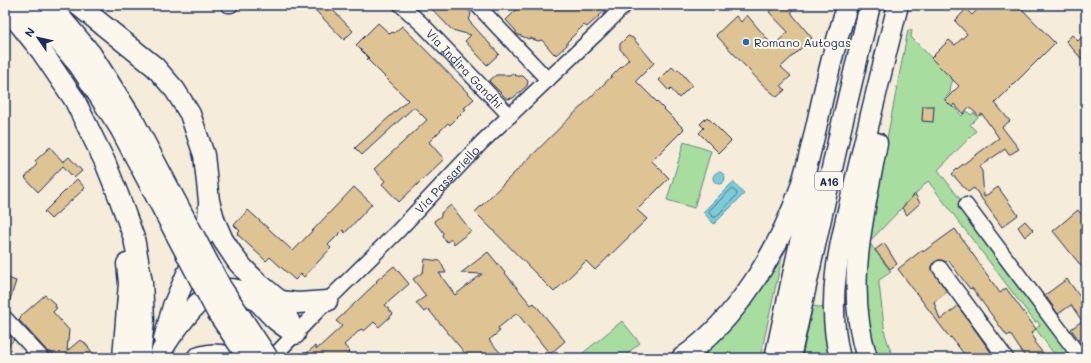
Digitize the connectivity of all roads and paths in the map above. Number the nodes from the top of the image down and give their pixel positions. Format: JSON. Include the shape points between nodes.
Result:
{"nodes":[{"id":1,"x":28,"y":5,"type":"edge"},
{"id":2,"x":50,"y":5,"type":"edge"},
{"id":3,"x":78,"y":5,"type":"edge"},
{"id":4,"x":228,"y":5,"type":"edge"},
{"id":5,"x":231,"y":5,"type":"edge"},
{"id":6,"x":401,"y":5,"type":"edge"},
{"id":7,"x":477,"y":5,"type":"edge"},
{"id":8,"x":625,"y":5,"type":"edge"},
{"id":9,"x":848,"y":5,"type":"edge"},
{"id":10,"x":854,"y":5,"type":"edge"},
{"id":11,"x":870,"y":5,"type":"edge"},
{"id":12,"x":898,"y":5,"type":"edge"},
{"id":13,"x":903,"y":5,"type":"edge"},
{"id":14,"x":5,"y":6,"type":"edge"},
{"id":15,"x":548,"y":80,"type":"junction"},
{"id":16,"x":510,"y":116,"type":"junction"},
{"id":17,"x":126,"y":124,"type":"junction"},
{"id":18,"x":841,"y":128,"type":"junction"},
{"id":19,"x":119,"y":197,"type":"junction"},
{"id":20,"x":209,"y":201,"type":"junction"},
{"id":21,"x":966,"y":205,"type":"dead end"},
{"id":22,"x":940,"y":268,"type":"dead end"},
{"id":23,"x":327,"y":300,"type":"junction"},
{"id":24,"x":280,"y":301,"type":"junction"},
{"id":25,"x":259,"y":302,"type":"junction"},
{"id":26,"x":5,"y":318,"type":"edge"},
{"id":27,"x":295,"y":334,"type":"junction"},
{"id":28,"x":161,"y":353,"type":"edge"},
{"id":29,"x":42,"y":358,"type":"edge"},
{"id":30,"x":123,"y":358,"type":"edge"},
{"id":31,"x":140,"y":358,"type":"edge"},
{"id":32,"x":197,"y":358,"type":"edge"},
{"id":33,"x":236,"y":358,"type":"edge"},
{"id":34,"x":248,"y":358,"type":"edge"},
{"id":35,"x":254,"y":358,"type":"edge"},
{"id":36,"x":268,"y":358,"type":"edge"},
{"id":37,"x":272,"y":358,"type":"edge"},
{"id":38,"x":682,"y":358,"type":"edge"},
{"id":39,"x":775,"y":358,"type":"edge"},
{"id":40,"x":790,"y":358,"type":"edge"},
{"id":41,"x":799,"y":358,"type":"edge"},
{"id":42,"x":840,"y":358,"type":"edge"},
{"id":43,"x":868,"y":358,"type":"edge"},
{"id":44,"x":1006,"y":358,"type":"edge"},
{"id":45,"x":1081,"y":358,"type":"edge"}],
"edges":[{"from":1,"to":17,"type":"highway"},
{"from":2,"to":17,"type":"highway","via":[[91,54]]},
{"from":3,"to":20,"type":"highway","via":[[155,67],[175,90],[190,114],[204,155]]},
{"from":4,"to":5,"type":"street"},
{"from":6,"to":16,"type":"street","name":"Via Indira Gandhi"},
{"from":7,"to":15,"type":"street"},
{"from":8,"to":15,"type":"street","name":"Via Passariello"},
{"from":9,"to":38,"type":"highway","via":[[831,62],[804,176],[784,227],[768,258],[734,309],[719,327]]},
{"from":10,"to":39,"type":"highway","number":"A16"},
{"from":11,"to":18,"type":"highway","number":"A16"},
{"from":12,"to":42,"type":"highway","via":[[837,263],[833,316]]},
{"from":13,"to":43,"type":"highway","via":[[856,268],[856,299]]},
{"from":14,"to":19,"type":"highway","via":[[42,52],[74,99]]},
{"from":15,"to":16,"type":"street","name":"Via Passariello"},
{"from":16,"to":23,"type":"street","name":"Via Passariello"},
{"from":17,"to":34,"type":"highway","bridge":true,"via":[[217,312]]},
{"from":17,"to":36,"type":"highway","bridge":true,"via":[[221,287]]},
{"from":18,"to":40,"type":"highway","number":"A16"},
{"from":18,"to":41,"type":"highway","via":[[808,320]]},
{"from":19,"to":30,"type":"highway","via":[[129,283]]},
{"from":19,"to":31,"type":"highway","via":[[134,238],[142,282],[144,320]]},
{"from":20,"to":24,"type":"highway","via":[[223,240],[237,261]]},
{"from":20,"to":28,"type":"highway","via":[[208,220],[203,237],[173,306]]},
{"from":21,"to":45,"type":"street"},
{"from":22,"to":44,"type":"street"},
{"from":23,"to":24,"type":"highway","via":[[298,303]]},
{"from":23,"to":27,"type":"street","name":"Via Passariello"},
{"from":24,"to":27,"type":"highway"},
{"from":25,"to":27,"type":"highway","via":[[276,320]]},
{"from":25,"to":28,"type":"highway","via":[[248,293],[230,288],[212,293],[199,301],[189,312]]},
{"from":25,"to":35,"type":"highway","via":[[261,326]]},
{"from":26,"to":29,"type":"street"},
{"from":27,"to":37,"type":"street","name":"Via Passariello"},
{"from":32,"to":33,"type":"highway","via":[[218,354]]}]}
